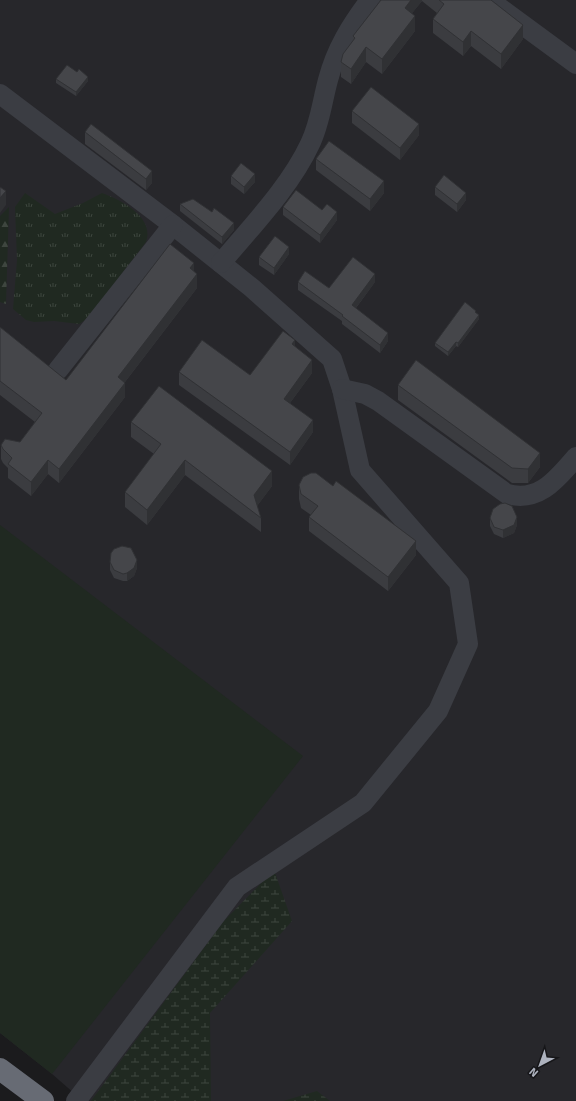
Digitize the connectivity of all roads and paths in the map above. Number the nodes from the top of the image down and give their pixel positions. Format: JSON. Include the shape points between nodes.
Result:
{"nodes":[{"id":1,"x":370,"y":0,"type":"edge"},
{"id":2,"x":489,"y":0,"type":"edge"},
{"id":3,"x":576,"y":64,"type":"edge"},
{"id":4,"x":0,"y":94,"type":"edge"},
{"id":5,"x":174,"y":225,"type":"junction"},
{"id":6,"x":221,"y":263,"type":"junction"},
{"id":7,"x":58,"y":370,"type":"dead end"},
{"id":8,"x":342,"y":389,"type":"junction"},
{"id":9,"x":576,"y":458,"type":"edge"},
{"id":10,"x":0,"y":1068,"type":"edge"},
{"id":11,"x":43,"y":1101,"type":"edge"},
{"id":12,"x":76,"y":1101,"type":"edge"}],
"edges":[{"from":1,"to":6,"type":"lane","via":[[338,50],[310,146],[284,185]]},
{"from":2,"to":3,"type":"lane"},
{"from":4,"to":5,"type":"lane"},
{"from":5,"to":6,"type":"lane"},
{"from":5,"to":7,"type":"lane"},
{"from":6,"to":8,"type":"lane","via":[[332,359]]},
{"from":8,"to":9,"type":"lane","via":[[365,394],[378,401],[507,494],[519,498],[536,494],[559,476]]},
{"from":8,"to":12,"type":"lane","via":[[360,470],[458,583],[468,644],[438,711],[363,803],[237,887]]},
{"from":10,"to":11,"type":"highway"}]}
